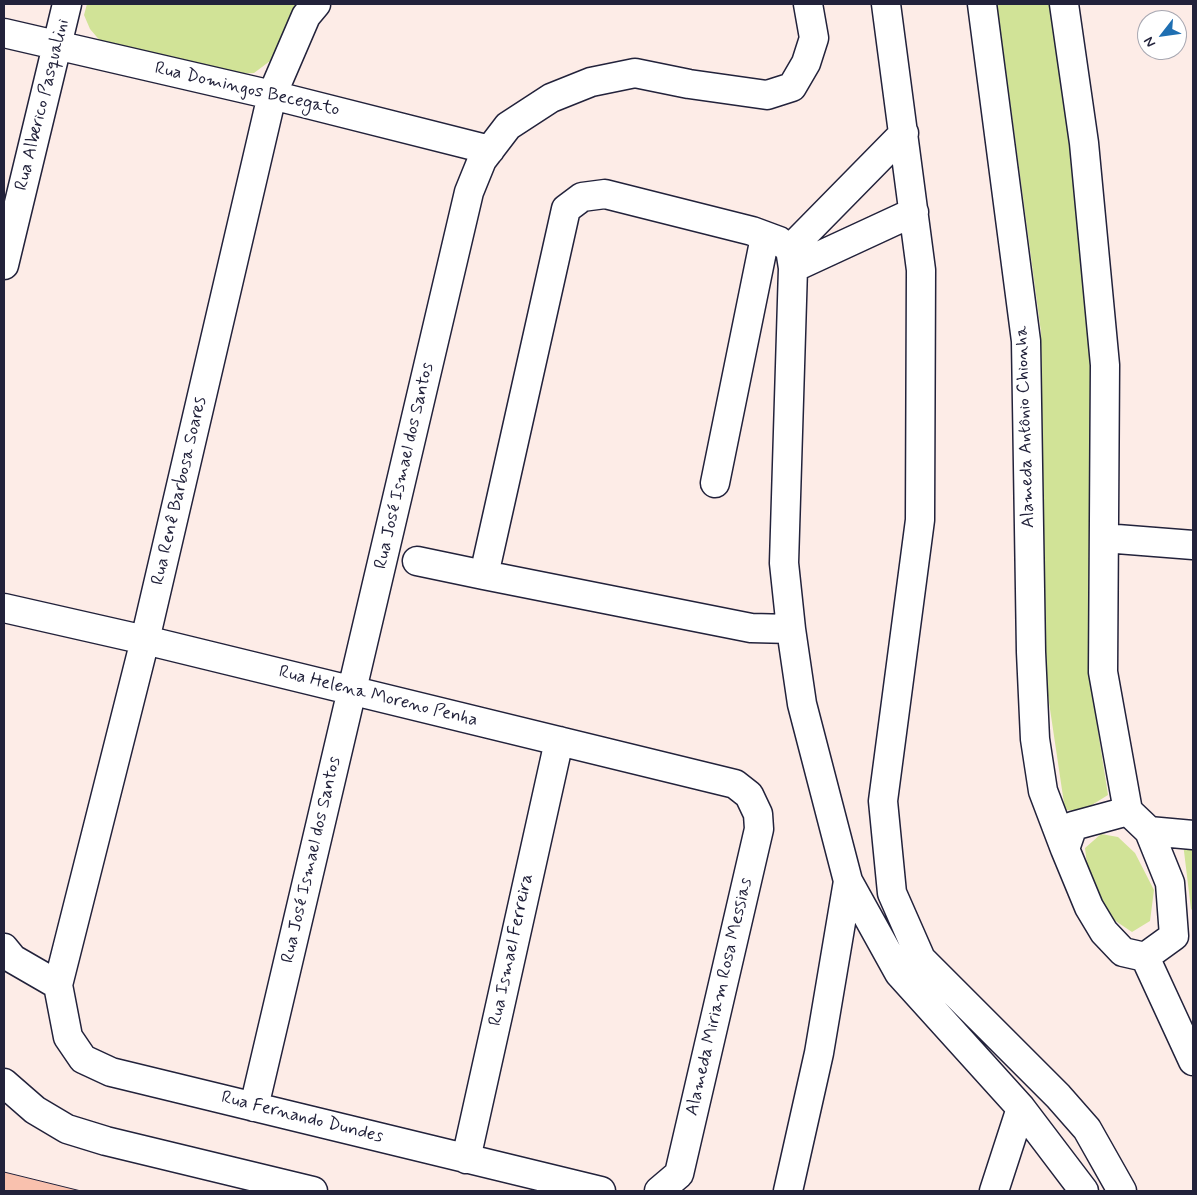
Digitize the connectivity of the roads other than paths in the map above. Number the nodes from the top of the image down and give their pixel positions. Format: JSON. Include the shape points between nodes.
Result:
{"nodes":[{"id":1,"x":67,"y":4,"type":"edge"},
{"id":2,"x":316,"y":4,"type":"edge"},
{"id":3,"x":808,"y":4,"type":"edge"},
{"id":4,"x":886,"y":4,"type":"edge"},
{"id":5,"x":982,"y":4,"type":"edge"},
{"id":6,"x":1064,"y":4,"type":"edge"},
{"id":7,"x":4,"y":34,"type":"edge"},
{"id":8,"x":57,"y":46,"type":"junction"},
{"id":9,"x":272,"y":95,"type":"junction"},
{"id":10,"x":904,"y":133,"type":"junction"},
{"id":11,"x":490,"y":150,"type":"junction"},
{"id":12,"x":914,"y":212,"type":"junction"},
{"id":13,"x":765,"y":237,"type":"junction"},
{"id":14,"x":5,"y":257,"type":"edge"},
{"id":15,"x":791,"y":258,"type":"junction"},
{"id":16,"x":715,"y":484,"type":"dead end"},
{"id":17,"x":1104,"y":538,"type":"junction"},
{"id":18,"x":1193,"y":544,"type":"edge"},
{"id":19,"x":417,"y":561,"type":"dead end"},
{"id":20,"x":484,"y":575,"type":"junction"},
{"id":21,"x":4,"y":608,"type":"edge"},
{"id":22,"x":790,"y":629,"type":"junction"},
{"id":23,"x":145,"y":640,"type":"junction"},
{"id":24,"x":352,"y":690,"type":"junction"},
{"id":25,"x":559,"y":741,"type":"junction"},
{"id":26,"x":749,"y":796,"type":"joint"},
{"id":27,"x":1128,"y":811,"type":"junction"},
{"id":28,"x":1149,"y":830,"type":"junction"},
{"id":29,"x":1193,"y":835,"type":"edge"},
{"id":30,"x":1065,"y":849,"type":"junction"},
{"id":31,"x":848,"y":882,"type":"junction"},
{"id":32,"x":1184,"y":937,"type":"edge"},
{"id":33,"x":4,"y":948,"type":"edge"},
{"id":34,"x":1145,"y":957,"type":"junction"},
{"id":35,"x":58,"y":985,"type":"junction"},
{"id":36,"x":1193,"y":1061,"type":"edge"},
{"id":37,"x":4,"y":1083,"type":"edge"},
{"id":38,"x":254,"y":1107,"type":"junction"},
{"id":39,"x":1021,"y":1108,"type":"junction"},
{"id":40,"x":466,"y":1159,"type":"junction"},
{"id":41,"x":313,"y":1191,"type":"edge"},
{"id":42,"x":601,"y":1191,"type":"edge"},
{"id":43,"x":659,"y":1191,"type":"edge"},
{"id":44,"x":788,"y":1191,"type":"edge"},
{"id":45,"x":994,"y":1191,"type":"edge"},
{"id":46,"x":1084,"y":1191,"type":"edge"},
{"id":47,"x":1122,"y":1191,"type":"edge"}],
"edges":[{"from":1,"to":8,"type":"street","name":"Rua Alberico Pasqualini"},
{"from":2,"to":9,"type":"street","name":"Rua Renê Barbosa Soares","via":[[306,16]]},
{"from":3,"to":11,"type":"street","name":"Rua José Ismael dos Santos","via":[[814,38],[806,63],[792,86],[767,95],[635,73],[591,82],[551,98],[508,126]]},
{"from":4,"to":10,"type":"street"},
{"from":5,"to":30,"type":"street","name":"Alameda Antônio Chionha","via":[[1026,341],[1034,739],[1043,791]]},
{"from":6,"to":17,"type":"street","via":[[1084,143],[1105,365]]},
{"from":7,"to":8,"type":"street","name":"Rua Domingos Becegato"},
{"from":8,"to":9,"type":"street","name":"Rua Domingos Becegato"},
{"from":8,"to":14,"type":"street","name":"Rua Alberico Pasqualini"},
{"from":9,"to":11,"type":"street","name":"Rua Domingos Becegato"},
{"from":9,"to":23,"type":"street","name":"Rua Renê Barbosa Soares"},
{"from":10,"to":12,"type":"street"},
{"from":10,"to":15,"type":"street"},
{"from":11,"to":24,"type":"street","name":"Rua José Ismael dos Santos","via":[[482,160],[469,192]]},
{"from":12,"to":15,"type":"street"},
{"from":12,"to":47,"type":"street","via":[[921,270],[920,520],[883,801],[892,892],[921,959],[1058,1096],[1086,1129]]},
{"from":13,"to":15,"type":"street","via":[[779,242]]},
{"from":13,"to":16,"type":"street"},
{"from":13,"to":20,"type":"street","via":[[605,194],[582,197],[566,209]]},
{"from":15,"to":22,"type":"street","via":[[784,563]]},
{"from":17,"to":18,"type":"street"},
{"from":17,"to":27,"type":"street","via":[[1103,672]]},
{"from":19,"to":20,"type":"street"},
{"from":20,"to":22,"type":"street","via":[[751,628]]},
{"from":21,"to":23,"type":"street","name":"Rua Helena Moreno Penha"},
{"from":22,"to":31,"type":"street","via":[[802,704]]},
{"from":23,"to":24,"type":"street","name":"Rua Helena Moreno Penha"},
{"from":23,"to":35,"type":"street","name":"Rua Renê Barbosa Soares"},
{"from":24,"to":25,"type":"street","name":"Rua Helena Moreno Penha"},
{"from":24,"to":38,"type":"street","name":"Rua José Ismael dos Santos"},
{"from":25,"to":26,"type":"street","name":"Rua Helena Moreno Penha","via":[[735,784]]},
{"from":25,"to":40,"type":"street","name":"Rua Ismael Ferreira"},
{"from":26,"to":43,"type":"street","name":"Alameda Miriam Rosa Messias","via":[[758,814],[759,829],[678,1174]]},
{"from":27,"to":28,"type":"street"},
{"from":27,"to":30,"type":"street","via":[[1073,826]]},
{"from":28,"to":29,"type":"street"},
{"from":28,"to":32,"type":"street","via":[[1170,882]]},
{"from":30,"to":34,"type":"street","name":"Alameda Antônio Chionha","via":[[1089,907],[1104,932],[1123,952]]},
{"from":31,"to":39,"type":"street","via":[[899,973]]},
{"from":31,"to":44,"type":"street","via":[[819,1053]]},
{"from":32,"to":34,"type":"street"},
{"from":33,"to":35,"type":"street","via":[[13,959]]},
{"from":34,"to":36,"type":"street"},
{"from":35,"to":38,"type":"street","name":"Rua Fernando Dundes","via":[[68,1037],[83,1059],[112,1072]]},
{"from":37,"to":41,"type":"street","via":[[35,1110],[67,1128],[106,1141]]},
{"from":38,"to":40,"type":"street","name":"Rua Fernando Dundes"},
{"from":39,"to":45,"type":"street"},
{"from":39,"to":46,"type":"street"},
{"from":40,"to":42,"type":"street","name":"Rua Fernando Dundes"}]}
